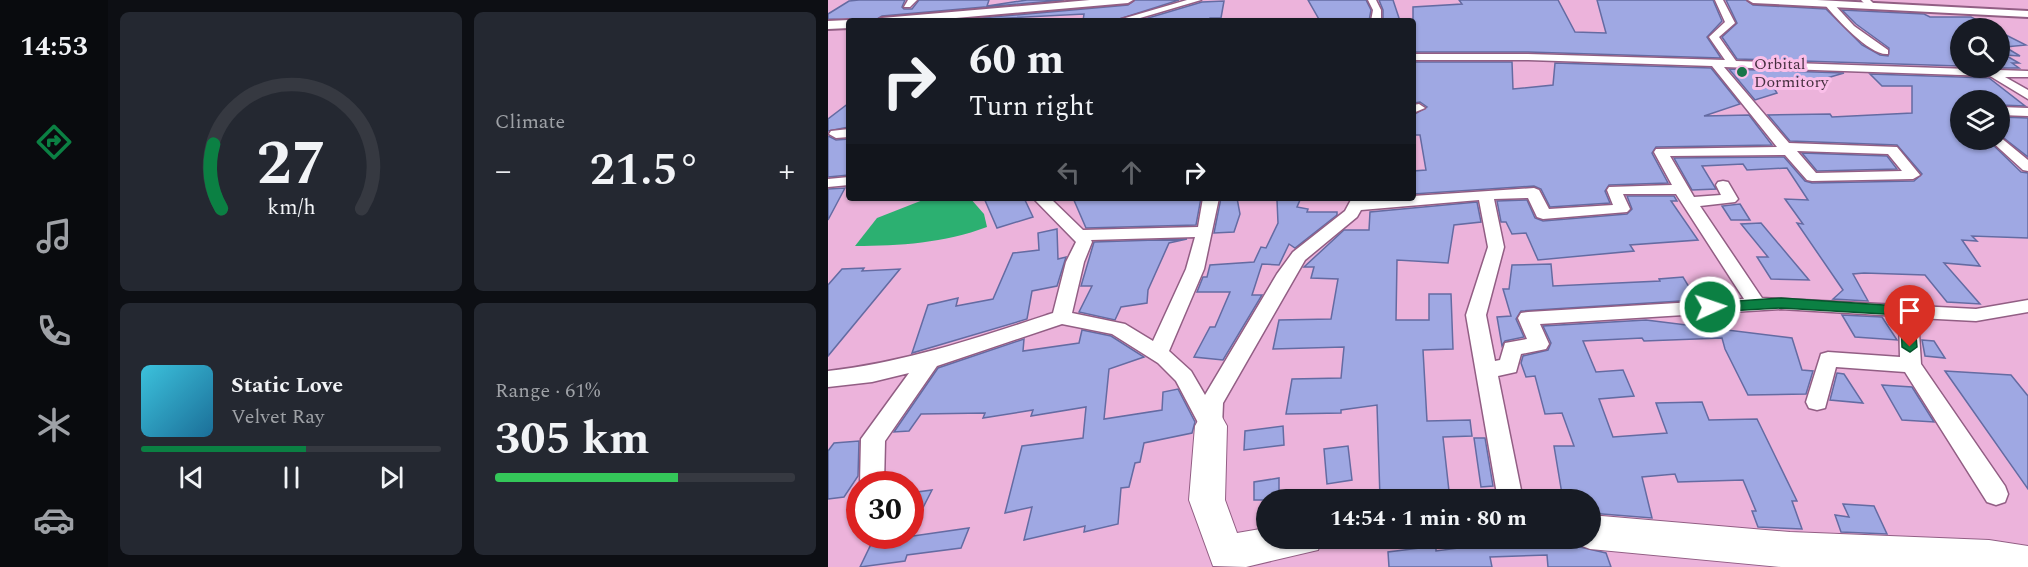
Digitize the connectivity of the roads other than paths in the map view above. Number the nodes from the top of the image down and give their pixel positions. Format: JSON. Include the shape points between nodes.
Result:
{"nodes":[{"id":1,"x":1128,"y":0,"type":"edge"},
{"id":2,"x":1197,"y":0,"type":"edge"},
{"id":3,"x":1372,"y":0,"type":"edge"},
{"id":4,"x":1719,"y":0,"type":"edge"},
{"id":5,"x":1753,"y":0,"type":"edge"},
{"id":6,"x":1868,"y":3,"type":"edge"},
{"id":7,"x":1829,"y":4,"type":"junction"},
{"id":8,"x":2028,"y":14,"type":"edge"},
{"id":9,"x":932,"y":18,"type":"edge"},
{"id":10,"x":1131,"y":18,"type":"edge"},
{"id":11,"x":1377,"y":18,"type":"edge"},
{"id":12,"x":846,"y":24,"type":"edge"},
{"id":13,"x":828,"y":26,"type":"edge"},
{"id":14,"x":1884,"y":52,"type":"dead end"},
{"id":15,"x":1416,"y":57,"type":"edge"},
{"id":16,"x":1716,"y":64,"type":"junction"},
{"id":17,"x":1734,"y":65,"type":"junction"},
{"id":18,"x":1950,"y":72,"type":"edge"},
{"id":19,"x":2010,"y":74,"type":"edge"},
{"id":20,"x":2028,"y":74,"type":"edge"},
{"id":21,"x":2000,"y":78,"type":"edge"},
{"id":22,"x":2028,"y":95,"type":"edge"},
{"id":23,"x":2010,"y":111,"type":"edge"},
{"id":24,"x":2028,"y":112,"type":"edge"},
{"id":25,"x":1786,"y":149,"type":"junction"},
{"id":26,"x":2008,"y":150,"type":"edge"},
{"id":27,"x":2028,"y":167,"type":"edge"},
{"id":28,"x":846,"y":181,"type":"edge"},
{"id":29,"x":828,"y":183,"type":"edge"},
{"id":30,"x":1723,"y":185,"type":"dead end"},
{"id":31,"x":1486,"y":195,"type":"junction"},
{"id":32,"x":1686,"y":195,"type":"junction"},
{"id":33,"x":1416,"y":199,"type":"edge"},
{"id":34,"x":1044,"y":201,"type":"edge"},
{"id":35,"x":1210,"y":201,"type":"edge"},
{"id":36,"x":1376,"y":201,"type":"edge"},
{"id":37,"x":1358,"y":202,"type":"edge"},
{"id":38,"x":1205,"y":232,"type":"junction"},
{"id":39,"x":1080,"y":236,"type":"junction"},
{"id":40,"x":1757,"y":304,"type":"junction"},
{"id":41,"x":2028,"y":306,"type":"edge"},
{"id":42,"x":1908,"y":310,"type":"junction"},
{"id":43,"x":1061,"y":317,"type":"junction"},
{"id":44,"x":1158,"y":353,"type":"junction"},
{"id":45,"x":930,"y":360,"type":"junction"},
{"id":46,"x":1911,"y":365,"type":"junction"},
{"id":47,"x":1486,"y":369,"type":"junction"},
{"id":48,"x":828,"y":379,"type":"edge"},
{"id":49,"x":1817,"y":402,"type":"dead end"},
{"id":50,"x":1210,"y":426,"type":"junction"},
{"id":51,"x":872,"y":471,"type":"edge"},
{"id":52,"x":1509,"y":489,"type":"edge"},
{"id":53,"x":1996,"y":494,"type":"dead end"},
{"id":54,"x":1601,"y":533,"type":"edge"},
{"id":55,"x":1266,"y":549,"type":"edge"},
{"id":56,"x":1226,"y":560,"type":"edge"},
{"id":57,"x":2028,"y":564,"type":"edge"}],
"edges":[{"from":1,"to":9,"type":"street"},
{"from":2,"to":10,"type":"street"},
{"from":3,"to":11,"type":"street"},
{"from":4,"to":17,"type":"street","via":[[1730,23],[1713,37]]},
{"from":5,"to":7,"type":"street"},
{"from":6,"to":7,"type":"street"},
{"from":6,"to":8,"type":"street"},
{"from":7,"to":14,"type":"street","via":[[1851,28]]},
{"from":12,"to":13,"type":"street"},
{"from":15,"to":16,"type":"street"},
{"from":16,"to":17,"type":"street"},
{"from":16,"to":25,"type":"street"},
{"from":17,"to":18,"type":"street"},
{"from":19,"to":20,"type":"street"},
{"from":21,"to":22,"type":"street"},
{"from":23,"to":24,"type":"street"},
{"from":25,"to":25,"type":"street","via":[[1812,177],[1912,175],[1892,150]]},
{"from":25,"to":32,"type":"street","via":[[1661,152]]},
{"from":26,"to":27,"type":"street"},
{"from":28,"to":29,"type":"street"},
{"from":30,"to":32,"type":"street","via":[[1730,199]]},
{"from":31,"to":32,"type":"street","via":[[1534,192],[1543,214],[1622,209],[1614,190]]},
{"from":31,"to":33,"type":"street"},
{"from":31,"to":47,"type":"street","via":[[1496,247],[1476,315]]},
{"from":32,"to":40,"type":"street"},
{"from":34,"to":39,"type":"street"},
{"from":35,"to":38,"type":"street"},
{"from":36,"to":37,"type":"street"},
{"from":37,"to":50,"type":"street","via":[[1352,214],[1299,256],[1286,274],[1212,404]]},
{"from":38,"to":39,"type":"street"},
{"from":38,"to":44,"type":"street","via":[[1195,268]]},
{"from":39,"to":43,"type":"street","via":[[1084,242]]},
{"from":40,"to":42,"type":"street"},
{"from":40,"to":47,"type":"street","via":[[1528,318],[1539,344],[1512,348],[1509,367]]},
{"from":41,"to":42,"type":"street","via":[[1976,315]]},
{"from":42,"to":46,"type":"street"},
{"from":43,"to":44,"type":"street","via":[[1118,329]]},
{"from":43,"to":45,"type":"street"},
{"from":44,"to":50,"type":"street","via":[[1184,376]]},
{"from":45,"to":48,"type":"street","via":[[872,374]]},
{"from":45,"to":51,"type":"street","via":[[873,439]]},
{"from":46,"to":49,"type":"street","via":[[1828,359]]},
{"from":46,"to":53,"type":"street"},
{"from":47,"to":52,"type":"street"},
{"from":50,"to":56,"type":"main road","via":[[1207,500]]},
{"from":54,"to":57,"type":"main road","via":[[1790,550],[1989,558]]},
{"from":55,"to":56,"type":"main road"}]}
